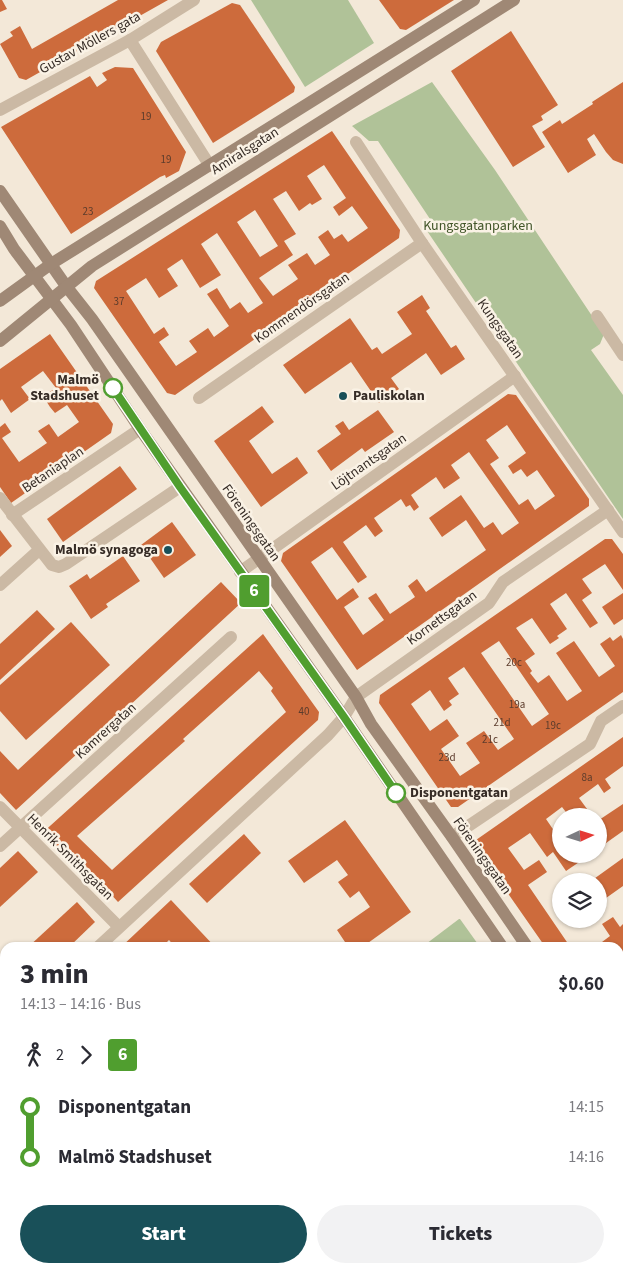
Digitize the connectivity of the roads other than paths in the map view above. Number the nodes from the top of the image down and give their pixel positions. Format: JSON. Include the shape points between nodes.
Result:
{"nodes":[{"id":1,"x":194,"y":0,"type":"edge"},
{"id":2,"x":474,"y":0,"type":"edge"},
{"id":3,"x":514,"y":0,"type":"edge"},
{"id":4,"x":130,"y":40,"type":"junction"},
{"id":5,"x":0,"y":110,"type":"edge"},
{"id":6,"x":356,"y":142,"type":"dead end"},
{"id":7,"x":210,"y":166,"type":"junction"},
{"id":8,"x":0,"y":191,"type":"edge"},
{"id":9,"x":0,"y":226,"type":"edge"},
{"id":10,"x":422,"y":243,"type":"junction"},
{"id":11,"x":51,"y":264,"type":"junction"},
{"id":12,"x":35,"y":276,"type":"junction"},
{"id":13,"x":66,"y":286,"type":"junction"},
{"id":14,"x":51,"y":299,"type":"junction"},
{"id":15,"x":0,"y":301,"type":"edge"},
{"id":16,"x":596,"y":316,"type":"dead end"},
{"id":17,"x":0,"y":341,"type":"edge"},
{"id":18,"x":623,"y":355,"type":"edge"},
{"id":19,"x":515,"y":376,"type":"junction"},
{"id":20,"x":199,"y":398,"type":"dead end"},
{"id":21,"x":140,"y":429,"type":"junction"},
{"id":22,"x":180,"y":487,"type":"junction"},
{"id":23,"x":0,"y":498,"type":"edge"},
{"id":24,"x":608,"y":510,"type":"junction"},
{"id":25,"x":12,"y":515,"type":"junction"},
{"id":26,"x":623,"y":532,"type":"edge"},
{"id":27,"x":39,"y":550,"type":"junction"},
{"id":28,"x":258,"y":559,"type":"junction"},
{"id":29,"x":240,"y":572,"type":"junction"},
{"id":30,"x":0,"y":585,"type":"edge"},
{"id":31,"x":231,"y":637,"type":"dead end"},
{"id":32,"x":356,"y":697,"type":"junction"},
{"id":33,"x":623,"y":706,"type":"edge"},
{"id":34,"x":344,"y":717,"type":"junction"},
{"id":35,"x":0,"y":807,"type":"edge"},
{"id":36,"x":20,"y":828,"type":"junction"},
{"id":37,"x":452,"y":837,"type":"junction"},
{"id":38,"x":0,"y":846,"type":"edge"},
{"id":39,"x":119,"y":927,"type":"junction"},
{"id":40,"x":103,"y":942,"type":"edge"},
{"id":41,"x":498,"y":942,"type":"edge"},
{"id":42,"x":524,"y":942,"type":"edge"}],
"edges":[{"from":1,"to":4,"type":"street","name":"Gustav Möllers gata"},
{"from":2,"to":7,"type":"street","name":"Amiralsgatan"},
{"from":3,"to":13,"type":"street","name":"Amiralsgatan","via":[[108,255]]},
{"from":4,"to":5,"type":"street","name":"Gustav Möllers gata"},
{"from":4,"to":7,"type":"street","name":"Amiralsgatan"},
{"from":6,"to":10,"type":"street","name":"Kungsgatan"},
{"from":7,"to":11,"type":"street","name":"Amiralsgatan"},
{"from":8,"to":11,"type":"street","name":"Föreningsgatan"},
{"from":9,"to":12,"type":"street"},
{"from":10,"to":19,"type":"street","name":"Kungsgatan"},
{"from":10,"to":20,"type":"street","name":"Kommendörsgatan"},
{"from":11,"to":12,"type":"street","name":"Amiralsgatan"},
{"from":11,"to":13,"type":"street","name":"Föreningsgatan"},
{"from":12,"to":14,"type":"street"},
{"from":12,"to":15,"type":"street","name":"Amiralsgatan"},
{"from":13,"to":14,"type":"street","name":"Amiralsgatan"},
{"from":13,"to":28,"type":"street","name":"Föreningsgatan"},
{"from":14,"to":17,"type":"street","name":"Amiralsgatan"},
{"from":14,"to":21,"type":"street"},
{"from":16,"to":18,"type":"street"},
{"from":19,"to":24,"type":"street","name":"Kungsgatan"},
{"from":19,"to":28,"type":"street","name":"Löjtnantsgatan"},
{"from":21,"to":22,"type":"street"},
{"from":21,"to":25,"type":"street","name":"Betaniaplan"},
{"from":22,"to":27,"type":"street","via":[[59,567],[52,565]]},
{"from":22,"to":29,"type":"street"},
{"from":23,"to":25,"type":"street"},
{"from":24,"to":26,"type":"street","name":"Kungsgatan"},
{"from":24,"to":32,"type":"street","name":"Kornettsgatan","via":[[503,582],[489,603]]},
{"from":25,"to":27,"type":"street"},
{"from":27,"to":30,"type":"street"},
{"from":28,"to":29,"type":"street","name":"Löjtnantsgatan"},
{"from":28,"to":32,"type":"street","name":"Föreningsgatan"},
{"from":29,"to":34,"type":"street"},
{"from":31,"to":36,"type":"street","name":"Kamrergatan"},
{"from":32,"to":34,"type":"street","name":"Kornettsgatan"},
{"from":32,"to":37,"type":"street","name":"Föreningsgatan","via":[[371,724]]},
{"from":33,"to":37,"type":"street","via":[[601,721],[590,744]]},
{"from":34,"to":39,"type":"street","via":[[328,736]]},
{"from":34,"to":41,"type":"street"},
{"from":35,"to":36,"type":"street","name":"Henrik Smithsgatan"},
{"from":36,"to":38,"type":"street","name":"Kamrergatan"},
{"from":36,"to":39,"type":"street","name":"Henrik Smithsgatan"},
{"from":37,"to":42,"type":"street","name":"Föreningsgatan"},
{"from":39,"to":40,"type":"street"}]}
